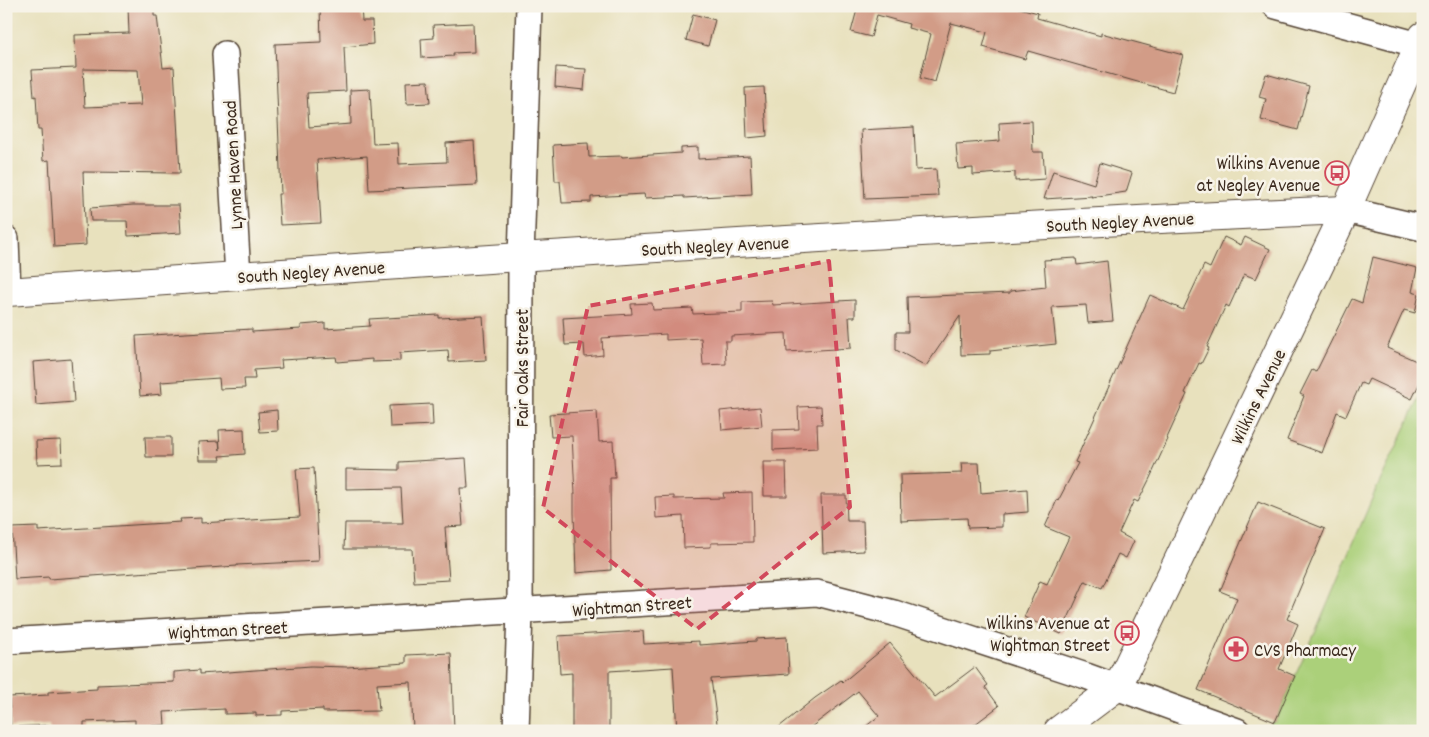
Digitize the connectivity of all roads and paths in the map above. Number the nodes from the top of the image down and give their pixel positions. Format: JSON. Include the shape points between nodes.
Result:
{"nodes":[{"id":1,"x":530,"y":6,"type":"edge"},
{"id":2,"x":1276,"y":6,"type":"edge"},
{"id":3,"x":1421,"y":41,"type":"edge"},
{"id":4,"x":225,"y":54,"type":"dead end"},
{"id":5,"x":1346,"y":210,"type":"junction"},
{"id":6,"x":1423,"y":228,"type":"edge"},
{"id":7,"x":6,"y":239,"type":"edge"},
{"id":8,"x":521,"y":258,"type":"junction"},
{"id":9,"x":238,"y":276,"type":"junction"},
{"id":10,"x":7,"y":292,"type":"edge"},
{"id":11,"x":520,"y":612,"type":"junction"},
{"id":12,"x":6,"y":641,"type":"edge"},
{"id":13,"x":1118,"y":686,"type":"junction"},
{"id":14,"x":516,"y":731,"type":"edge"},
{"id":15,"x":1058,"y":731,"type":"edge"},
{"id":16,"x":1237,"y":731,"type":"edge"}],
"edges":[{"from":1,"to":8,"type":"street","name":"Fair Oaks Street"},
{"from":2,"to":3,"type":"street"},
{"from":3,"to":5,"type":"street","name":"Wilkins Avenue"},
{"from":4,"to":9,"type":"street","name":"Lynne Haven Road"},
{"from":5,"to":6,"type":"street","name":"South Negley Avenue"},
{"from":5,"to":8,"type":"street","name":"South Negley Avenue","via":[[662,247]]},
{"from":5,"to":13,"type":"street","name":"Wilkins Avenue"},
{"from":7,"to":10,"type":"street"},
{"from":8,"to":9,"type":"street","name":"South Negley Avenue"},
{"from":8,"to":11,"type":"street","name":"Fair Oaks Street"},
{"from":9,"to":10,"type":"street","name":"South Negley Avenue"},
{"from":11,"to":12,"type":"street","name":"Wightman Street"},
{"from":11,"to":13,"type":"street","name":"Wightman Street","via":[[817,593],[894,613]]},
{"from":11,"to":14,"type":"street","name":"Fair Oaks Street"},
{"from":13,"to":15,"type":"street","name":"Wilkins Avenue"},
{"from":13,"to":16,"type":"street","name":"Wightman Street"}]}
